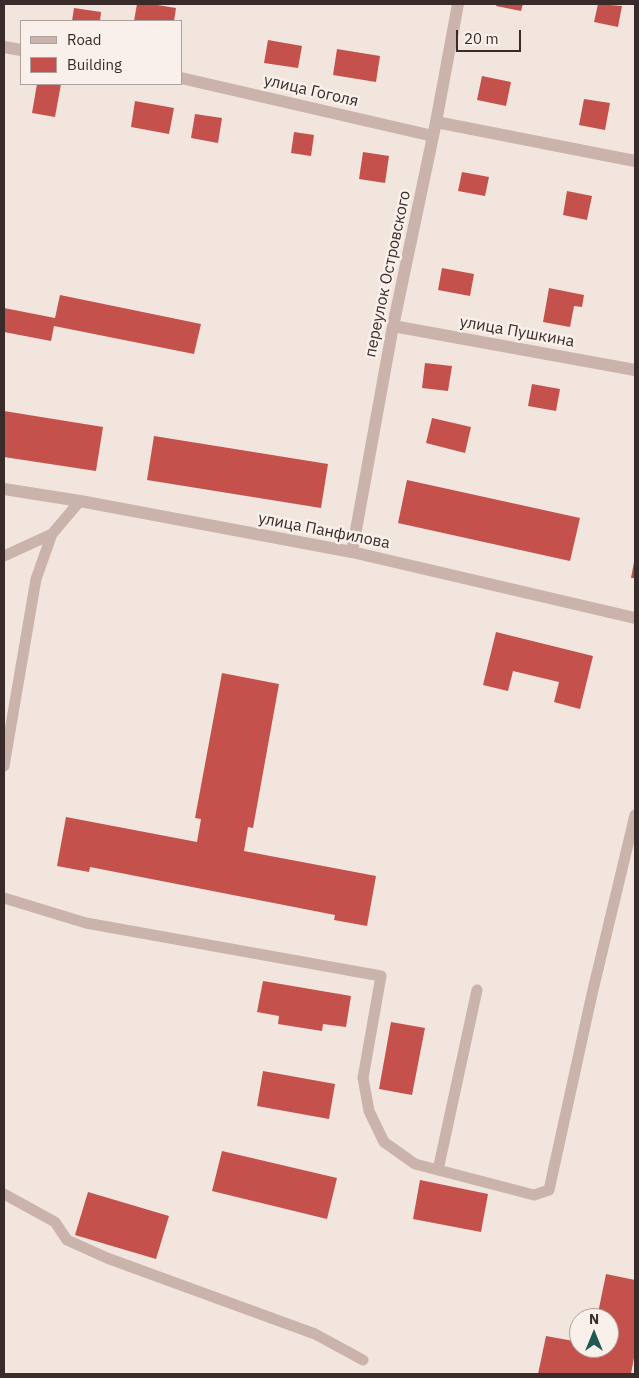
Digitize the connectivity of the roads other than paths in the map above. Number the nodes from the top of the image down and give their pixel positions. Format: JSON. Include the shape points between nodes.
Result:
{"nodes":[{"id":1,"x":458,"y":4,"type":"edge"},
{"id":2,"x":4,"y":47,"type":"edge"},
{"id":3,"x":20,"y":50,"type":"edge"},
{"id":4,"x":182,"y":78,"type":"edge"},
{"id":5,"x":436,"y":122,"type":"junction"},
{"id":6,"x":433,"y":136,"type":"junction"},
{"id":7,"x":635,"y":161,"type":"edge"},
{"id":8,"x":393,"y":326,"type":"junction"},
{"id":9,"x":635,"y":370,"type":"edge"},
{"id":10,"x":4,"y":489,"type":"edge"},
{"id":11,"x":80,"y":501,"type":"junction"},
{"id":12,"x":52,"y":534,"type":"junction"},
{"id":13,"x":352,"y":552,"type":"junction"},
{"id":14,"x":4,"y":556,"type":"edge"},
{"id":15,"x":635,"y":618,"type":"edge"},
{"id":16,"x":4,"y":766,"type":"edge"},
{"id":17,"x":635,"y":815,"type":"edge"},
{"id":18,"x":4,"y":898,"type":"edge"},
{"id":19,"x":477,"y":990,"type":"dead end"},
{"id":20,"x":438,"y":1170,"type":"junction"},
{"id":21,"x":4,"y":1194,"type":"edge"},
{"id":22,"x":364,"y":1360,"type":"dead end"}],
"edges":[{"from":1,"to":5,"type":"street","name":"переулок Островского"},
{"from":2,"to":3,"type":"street"},
{"from":4,"to":6,"type":"street","name":"улица Гоголя"},
{"from":5,"to":6,"type":"street","name":"переулок Островского"},
{"from":5,"to":7,"type":"street"},
{"from":6,"to":8,"type":"street","name":"переулок Островского"},
{"from":8,"to":9,"type":"street","name":"улица Пушкина"},
{"from":8,"to":13,"type":"street","name":"переулок Островского"},
{"from":10,"to":11,"type":"street","name":"улица Панфилова"},
{"from":11,"to":12,"type":"lane"},
{"from":11,"to":13,"type":"street","name":"улица Панфилова"},
{"from":12,"to":14,"type":"lane"},
{"from":12,"to":16,"type":"lane","via":[[36,579]]},
{"from":13,"to":15,"type":"street","name":"улица Панфилова"},
{"from":17,"to":20,"type":"lane","via":[[549,1190],[534,1195]]},
{"from":18,"to":20,"type":"lane","via":[[86,923],[381,976],[364,1078],[369,1111],[384,1142],[415,1164]]},
{"from":19,"to":20,"type":"lane"},
{"from":21,"to":22,"type":"lane","via":[[55,1222],[67,1240],[107,1258],[315,1334]]}]}
